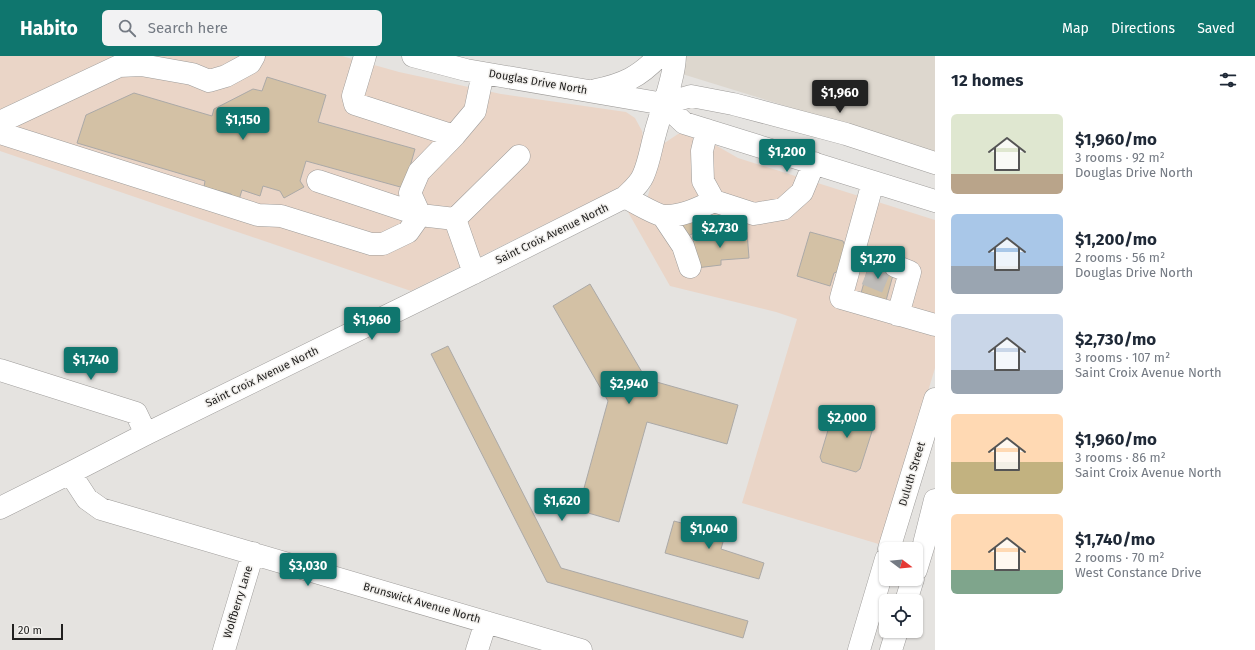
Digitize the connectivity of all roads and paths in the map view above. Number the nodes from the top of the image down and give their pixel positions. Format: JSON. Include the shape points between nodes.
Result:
{"nodes":[{"id":1,"x":254,"y":56,"type":"edge"},
{"id":2,"x":365,"y":56,"type":"edge"},
{"id":3,"x":413,"y":56,"type":"edge"},
{"id":4,"x":659,"y":56,"type":"edge"},
{"id":5,"x":675,"y":56,"type":"edge"},
{"id":6,"x":483,"y":73,"type":"junction"},
{"id":7,"x":590,"y":91,"type":"junction"},
{"id":8,"x":664,"y":104,"type":"junction"},
{"id":9,"x":0,"y":122,"type":"edge"},
{"id":10,"x":707,"y":130,"type":"junction"},
{"id":11,"x":0,"y":133,"type":"edge"},
{"id":12,"x":454,"y":136,"type":"junction"},
{"id":13,"x":519,"y":156,"type":"dead end"},
{"id":14,"x":814,"y":163,"type":"junction"},
{"id":15,"x":935,"y":163,"type":"edge"},
{"id":16,"x":318,"y":181,"type":"dead end"},
{"id":17,"x":873,"y":182,"type":"junction"},
{"id":18,"x":625,"y":197,"type":"junction"},
{"id":19,"x":714,"y":201,"type":"junction"},
{"id":20,"x":935,"y":201,"type":"edge"},
{"id":21,"x":420,"y":215,"type":"junction"},
{"id":22,"x":663,"y":216,"type":"junction"},
{"id":23,"x":455,"y":219,"type":"junction"},
{"id":24,"x":690,"y":267,"type":"dead end"},
{"id":25,"x":474,"y":273,"type":"junction"},
{"id":26,"x":897,"y":280,"type":"dead end"},
{"id":27,"x":898,"y":315,"type":"junction"},
{"id":28,"x":935,"y":324,"type":"edge"},
{"id":29,"x":0,"y":370,"type":"edge"},
{"id":30,"x":935,"y":399,"type":"edge"},
{"id":31,"x":146,"y":434,"type":"junction"},
{"id":32,"x":70,"y":473,"type":"junction"},
{"id":33,"x":935,"y":500,"type":"edge"},
{"id":34,"x":0,"y":508,"type":"edge"},
{"id":35,"x":891,"y":542,"type":"edge"},
{"id":36,"x":923,"y":547,"type":"edge"},
{"id":37,"x":253,"y":553,"type":"junction"},
{"id":38,"x":879,"y":583,"type":"edge"},
{"id":39,"x":486,"y":622,"type":"junction"},
{"id":40,"x":895,"y":638,"type":"edge"},
{"id":41,"x":224,"y":650,"type":"edge"},
{"id":42,"x":477,"y":650,"type":"edge"},
{"id":43,"x":581,"y":650,"type":"edge"},
{"id":44,"x":859,"y":650,"type":"edge"},
{"id":45,"x":891,"y":650,"type":"edge"}],
"edges":[{"from":1,"to":9,"type":"street","via":[[250,63],[226,76],[209,81],[192,74],[141,66],[119,66]]},
{"from":2,"to":12,"type":"street","via":[[353,96],[355,104]]},
{"from":3,"to":6,"type":"street","name":"Douglas Drive North"},
{"from":4,"to":7,"type":"street","via":[[636,76],[615,86]]},
{"from":5,"to":8,"type":"street","name":"Saint Croix Avenue North"},
{"from":6,"to":7,"type":"street","name":"Douglas Drive North"},
{"from":6,"to":12,"type":"street","via":[[475,111]]},
{"from":7,"to":8,"type":"street","name":"Douglas Drive North"},
{"from":8,"to":10,"type":"street","via":[[684,123]]},
{"from":8,"to":15,"type":"street","name":"Douglas Drive North","via":[[691,96],[733,104],[846,134]]},
{"from":8,"to":18,"type":"street","name":"Saint Croix Avenue North","via":[[643,177]]},
{"from":10,"to":14,"type":"street"},
{"from":10,"to":19,"type":"street","via":[[702,151],[703,181]]},
{"from":11,"to":21,"type":"street","via":[[258,215],[281,216],[371,244],[383,244],[408,232]]},
{"from":12,"to":21,"type":"street","via":[[419,172],[410,193]]},
{"from":13,"to":23,"type":"street"},
{"from":14,"to":17,"type":"street"},
{"from":14,"to":19,"type":"street","via":[[802,192],[783,209],[754,214]]},
{"from":16,"to":21,"type":"street"},
{"from":17,"to":20,"type":"street"},
{"from":17,"to":27,"type":"street","via":[[860,262],[841,298]]},
{"from":18,"to":22,"type":"street"},
{"from":18,"to":25,"type":"street","name":"Saint Croix Avenue North"},
{"from":19,"to":22,"type":"street","via":[[695,210]]},
{"from":21,"to":23,"type":"street"},
{"from":22,"to":24,"type":"street","via":[[683,246]]},
{"from":23,"to":25,"type":"street"},
{"from":25,"to":31,"type":"street","name":"Saint Croix Avenue North"},
{"from":26,"to":27,"type":"street"},
{"from":27,"to":28,"type":"street"},
{"from":29,"to":31,"type":"street","via":[[136,413]]},
{"from":30,"to":35,"type":"street","name":"Duluth Street"},
{"from":31,"to":32,"type":"street","name":"Saint Croix Avenue North"},
{"from":32,"to":34,"type":"street","name":"Saint Croix Avenue North"},
{"from":32,"to":37,"type":"street","name":"Brunswick Avenue North","via":[[87,499],[101,509]]},
{"from":33,"to":36,"type":"street"},
{"from":37,"to":39,"type":"street","name":"Brunswick Avenue North"},
{"from":37,"to":41,"type":"street","name":"Wolfberry Lane"},
{"from":38,"to":44,"type":"street"},
{"from":39,"to":42,"type":"street"},
{"from":39,"to":43,"type":"street","name":"Brunswick Avenue North"},
{"from":40,"to":45,"type":"street"}]}
